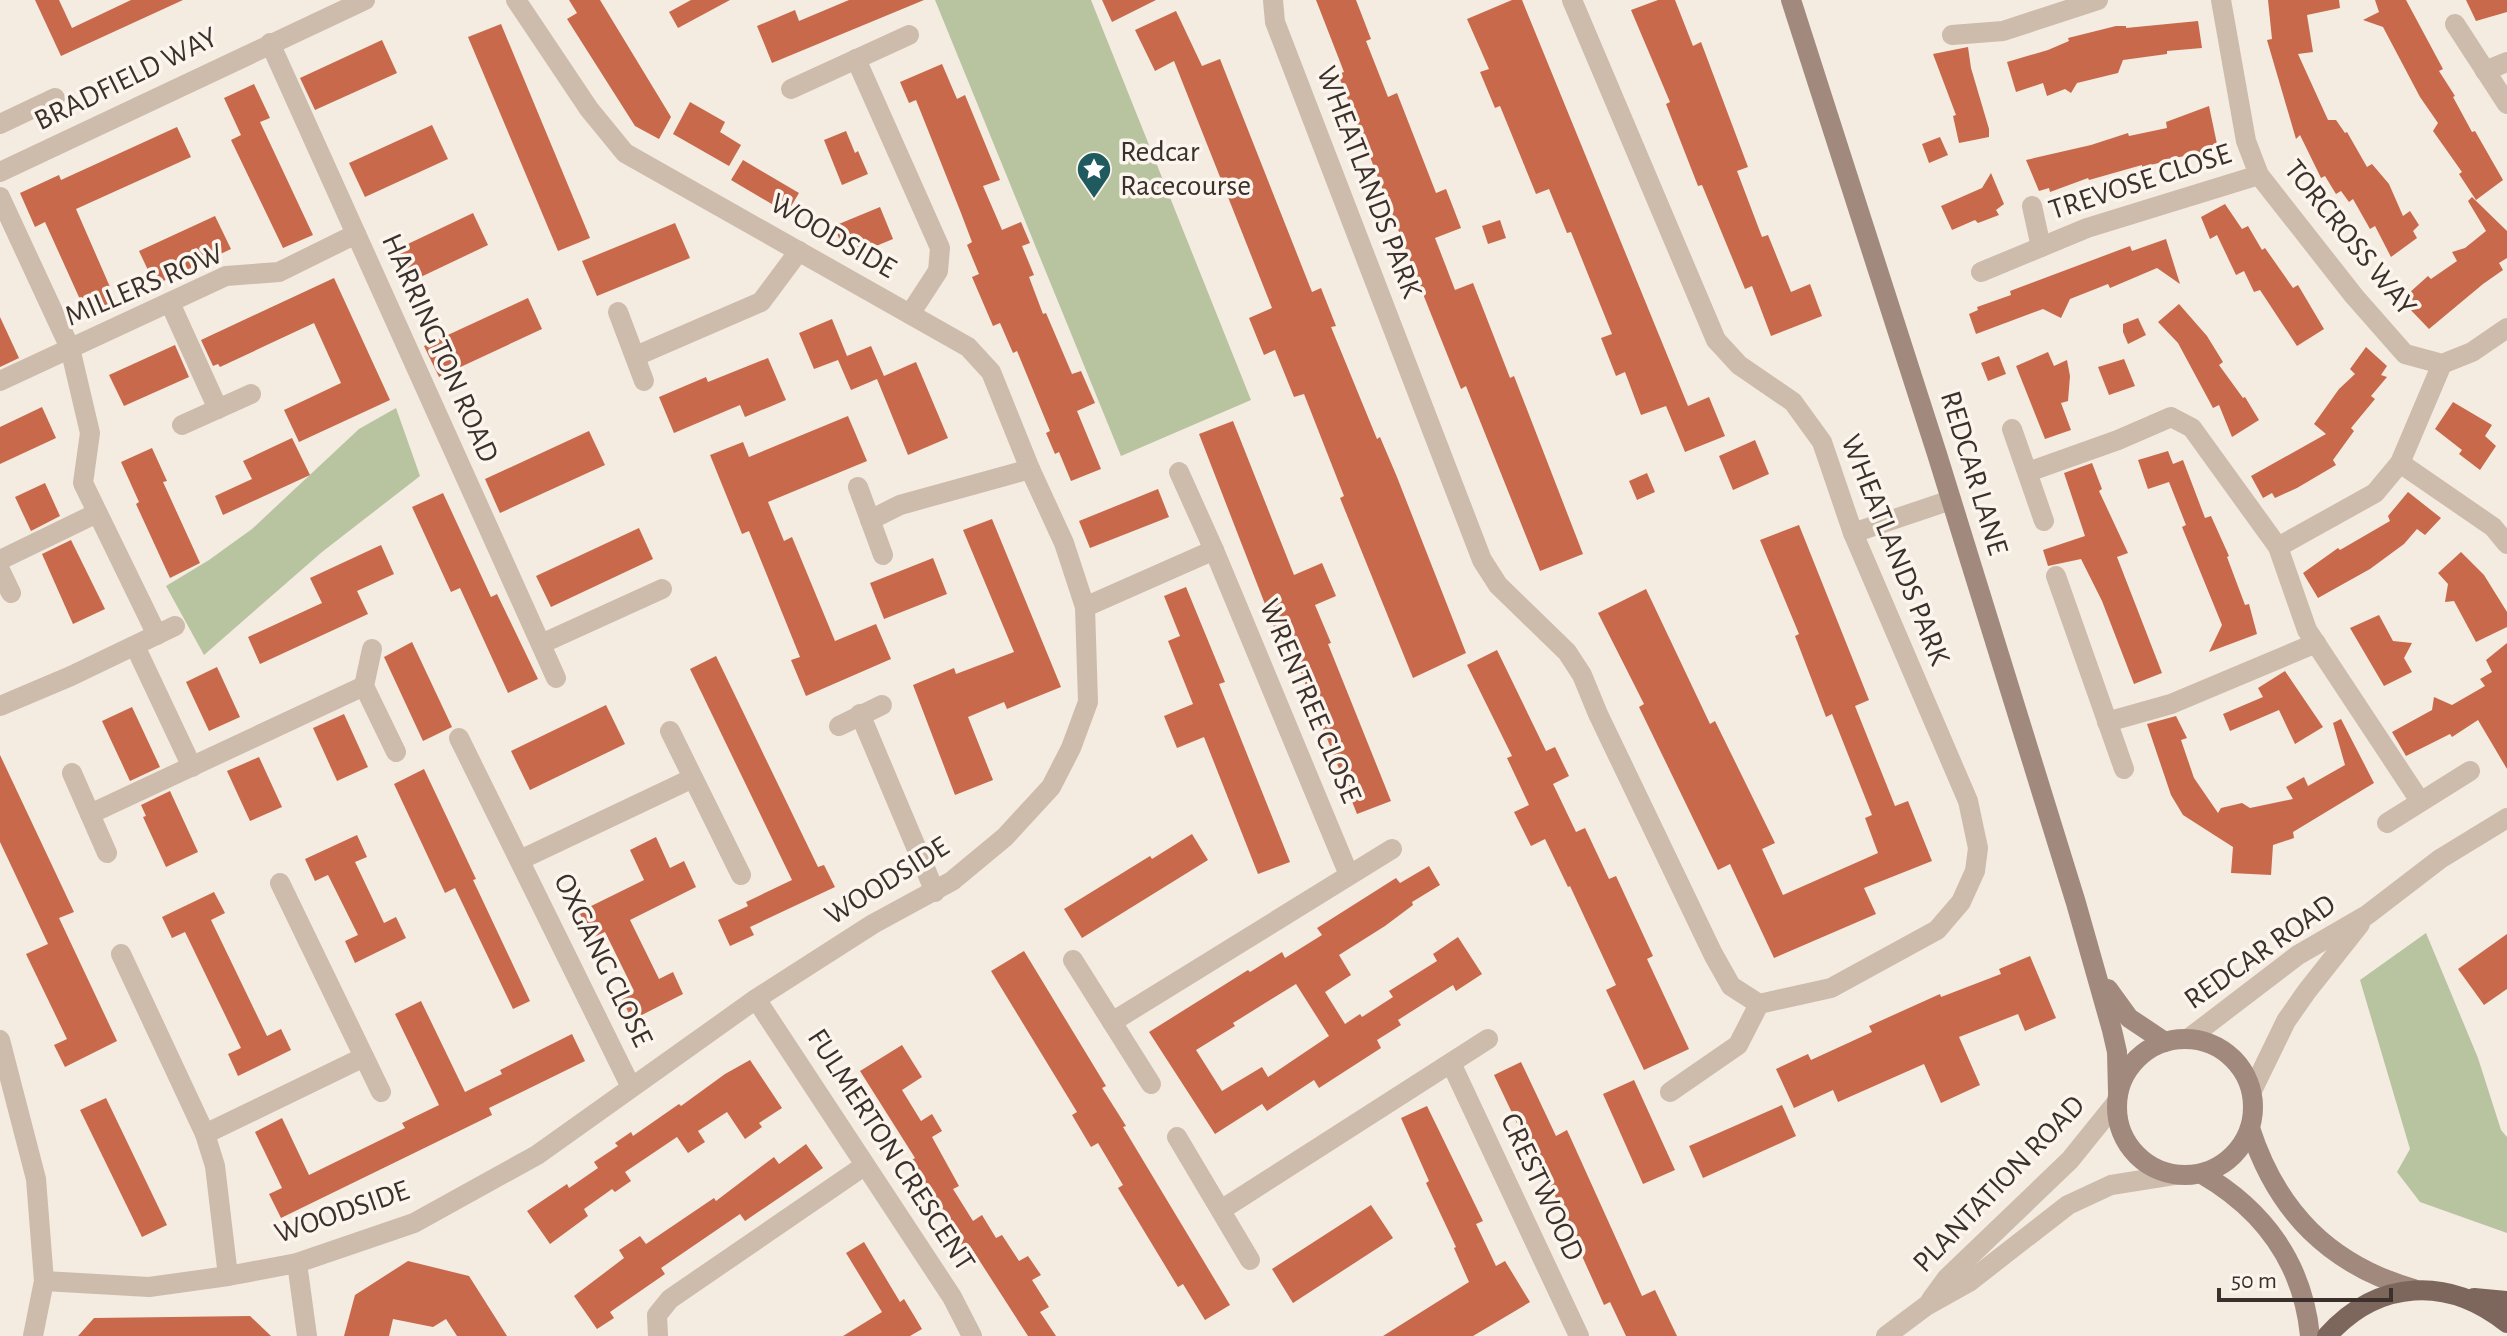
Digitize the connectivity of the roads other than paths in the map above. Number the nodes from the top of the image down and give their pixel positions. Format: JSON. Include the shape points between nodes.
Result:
{"nodes":[{"id":1,"x":365,"y":0,"type":"edge"},
{"id":2,"x":516,"y":0,"type":"edge"},
{"id":3,"x":1273,"y":0,"type":"edge"},
{"id":4,"x":1572,"y":0,"type":"edge"},
{"id":5,"x":1791,"y":0,"type":"edge"},
{"id":6,"x":2098,"y":0,"type":"edge"},
{"id":7,"x":2221,"y":0,"type":"edge"},
{"id":8,"x":2040,"y":9,"type":"edge"},
{"id":9,"x":2455,"y":24,"type":"dead end"},
{"id":10,"x":909,"y":35,"type":"dead end"},
{"id":11,"x":1952,"y":35,"type":"dead end"},
{"id":12,"x":270,"y":43,"type":"junction"},
{"id":13,"x":856,"y":59,"type":"junction"},
{"id":14,"x":2507,"y":62,"type":"edge"},
{"id":15,"x":2485,"y":71,"type":"junction"},
{"id":16,"x":791,"y":89,"type":"dead end"},
{"id":17,"x":55,"y":98,"type":"dead end"},
{"id":18,"x":2507,"y":104,"type":"edge"},
{"id":19,"x":0,"y":124,"type":"edge"},
{"id":20,"x":0,"y":172,"type":"edge"},
{"id":21,"x":2259,"y":175,"type":"junction"},
{"id":22,"x":0,"y":197,"type":"edge"},
{"id":23,"x":2032,"y":206,"type":"dead end"},
{"id":24,"x":356,"y":234,"type":"junction"},
{"id":25,"x":2041,"y":247,"type":"junction"},
{"id":26,"x":799,"y":251,"type":"junction"},
{"id":27,"x":1981,"y":272,"type":"dead end"},
{"id":28,"x":170,"y":303,"type":"junction"},
{"id":29,"x":618,"y":312,"type":"dead end"},
{"id":30,"x":910,"y":314,"type":"junction"},
{"id":31,"x":2507,"y":328,"type":"edge"},
{"id":32,"x":70,"y":348,"type":"junction"},
{"id":33,"x":636,"y":356,"type":"junction"},
{"id":34,"x":2442,"y":364,"type":"junction"},
{"id":35,"x":0,"y":381,"type":"edge"},
{"id":36,"x":644,"y":381,"type":"dead end"},
{"id":37,"x":251,"y":394,"type":"dead end"},
{"id":38,"x":218,"y":409,"type":"junction"},
{"id":39,"x":182,"y":425,"type":"dead end"},
{"id":40,"x":2012,"y":429,"type":"dead end"},
{"id":41,"x":2400,"y":463,"type":"junction"},
{"id":42,"x":1030,"y":469,"type":"junction"},
{"id":43,"x":1179,"y":472,"type":"dead end"},
{"id":44,"x":2028,"y":472,"type":"junction"},
{"id":45,"x":858,"y":487,"type":"dead end"},
{"id":46,"x":1951,"y":500,"type":"junction"},
{"id":47,"x":97,"y":513,"type":"junction"},
{"id":48,"x":870,"y":520,"type":"junction"},
{"id":49,"x":2044,"y":521,"type":"dead end"},
{"id":50,"x":1853,"y":533,"type":"junction"},
{"id":51,"x":2507,"y":544,"type":"edge"},
{"id":52,"x":2278,"y":547,"type":"junction"},
{"id":53,"x":1214,"y":550,"type":"junction"},
{"id":54,"x":883,"y":555,"type":"dead end"},
{"id":55,"x":0,"y":560,"type":"edge"},
{"id":56,"x":0,"y":570,"type":"edge"},
{"id":57,"x":2056,"y":576,"type":"dead end"},
{"id":58,"x":662,"y":589,"type":"dead end"},
{"id":59,"x":11,"y":593,"type":"dead end"},
{"id":60,"x":1085,"y":607,"type":"junction"},
{"id":61,"x":2316,"y":643,"type":"junction"},
{"id":62,"x":541,"y":644,"type":"junction"},
{"id":63,"x":135,"y":646,"type":"junction"},
{"id":64,"x":372,"y":649,"type":"dead end"},
{"id":65,"x":556,"y":678,"type":"dead end"},
{"id":66,"x":364,"y":686,"type":"junction"},
{"id":67,"x":882,"y":705,"type":"dead end"},
{"id":68,"x":0,"y":706,"type":"edge"},
{"id":69,"x":860,"y":714,"type":"junction"},
{"id":70,"x":2107,"y":722,"type":"junction"},
{"id":71,"x":839,"y":726,"type":"dead end"},
{"id":72,"x":670,"y":731,"type":"dead end"},
{"id":73,"x":459,"y":738,"type":"dead end"},
{"id":74,"x":396,"y":752,"type":"dead end"},
{"id":75,"x":192,"y":767,"type":"junction"},
{"id":76,"x":2124,"y":769,"type":"dead end"},
{"id":77,"x":2470,"y":771,"type":"dead end"},
{"id":78,"x":72,"y":773,"type":"dead end"},
{"id":79,"x":693,"y":778,"type":"junction"},
{"id":80,"x":2420,"y":801,"type":"junction"},
{"id":81,"x":90,"y":814,"type":"junction"},
{"id":82,"x":2507,"y":818,"type":"edge"},
{"id":83,"x":2387,"y":823,"type":"dead end"},
{"id":84,"x":1392,"y":849,"type":"dead end"},
{"id":85,"x":107,"y":853,"type":"dead end"},
{"id":86,"x":520,"y":860,"type":"junction"},
{"id":87,"x":741,"y":875,"type":"dead end"},
{"id":88,"x":1349,"y":875,"type":"junction"},
{"id":89,"x":280,"y":883,"type":"dead end"},
{"id":90,"x":935,"y":892,"type":"junction"},
{"id":91,"x":2367,"y":915,"type":"junction"},
{"id":92,"x":121,"y":954,"type":"dead end"},
{"id":93,"x":1073,"y":960,"type":"dead end"},
{"id":94,"x":2094,"y":965,"type":"junction"},
{"id":95,"x":756,"y":999,"type":"junction"},
{"id":96,"x":1759,"y":1004,"type":"junction"},
{"id":97,"x":1112,"y":1022,"type":"junction"},
{"id":98,"x":1488,"y":1039,"type":"dead end"},
{"id":99,"x":2188,"y":1039,"type":"junction"},
{"id":100,"x":0,"y":1040,"type":"edge"},
{"id":101,"x":2165,"y":1042,"type":"junction"},
{"id":102,"x":364,"y":1057,"type":"junction"},
{"id":103,"x":1451,"y":1063,"type":"junction"},
{"id":104,"x":1151,"y":1084,"type":"dead end"},
{"id":105,"x":6,"y":1086,"type":"edge"},
{"id":106,"x":631,"y":1087,"type":"junction"},
{"id":107,"x":2252,"y":1091,"type":"junction"},
{"id":108,"x":381,"y":1092,"type":"dead end"},
{"id":109,"x":1670,"y":1092,"type":"dead end"},
{"id":110,"x":2117,"y":1098,"type":"junction"},
{"id":111,"x":2250,"y":1128,"type":"junction"},
{"id":112,"x":205,"y":1134,"type":"junction"},
{"id":113,"x":1177,"y":1137,"type":"dead end"},
{"id":114,"x":864,"y":1166,"type":"junction"},
{"id":115,"x":2202,"y":1174,"type":"junction"},
{"id":116,"x":2174,"y":1175,"type":"junction"},
{"id":117,"x":1221,"y":1210,"type":"junction"},
{"id":118,"x":1250,"y":1260,"type":"dead end"},
{"id":119,"x":297,"y":1263,"type":"junction"},
{"id":120,"x":228,"y":1276,"type":"junction"},
{"id":121,"x":44,"y":1281,"type":"junction"},
{"id":122,"x":2414,"y":1289,"type":"junction"},
{"id":123,"x":2466,"y":1297,"type":"junction"},
{"id":124,"x":2507,"y":1301,"type":"edge"},
{"id":125,"x":1926,"y":1306,"type":"junction"},
{"id":126,"x":2507,"y":1323,"type":"edge"},
{"id":127,"x":33,"y":1336,"type":"edge"},
{"id":128,"x":307,"y":1336,"type":"edge"},
{"id":129,"x":658,"y":1336,"type":"edge"},
{"id":130,"x":972,"y":1336,"type":"edge"},
{"id":131,"x":1579,"y":1336,"type":"edge"},
{"id":132,"x":1886,"y":1336,"type":"edge"},
{"id":133,"x":2310,"y":1336,"type":"edge"},
{"id":134,"x":2327,"y":1336,"type":"edge"}],
"edges":[{"from":1,"to":12,"type":"street","name":"BRADFIELD WAY"},
{"from":2,"to":26,"type":"street","name":"WOODSIDE","via":[[625,153]]},
{"from":3,"to":96,"type":"street","name":"WHEATLANDS PARK","via":[[1275,22],[1482,560],[1498,585],[1567,652],[1582,675],[1713,954],[1731,986]]},
{"from":4,"to":50,"type":"street","name":"WHEATLANDS PARK","via":[[1716,340],[1739,365],[1793,402],[1822,442]]},
{"from":5,"to":46,"type":"main road","name":"REDCAR LANE"},
{"from":6,"to":8,"type":"street"},
{"from":7,"to":21,"type":"street","name":"TORCROSS WAY","via":[[2246,141]]},
{"from":8,"to":11,"type":"street","via":[[2003,31]]},
{"from":9,"to":15,"type":"street"},
{"from":10,"to":13,"type":"street"},
{"from":12,"to":20,"type":"street","name":"BRADFIELD WAY"},
{"from":12,"to":24,"type":"street","name":"HARRINGTON ROAD"},
{"from":13,"to":16,"type":"street"},
{"from":13,"to":30,"type":"street","via":[[940,248],[938,271]]},
{"from":14,"to":15,"type":"street"},
{"from":15,"to":18,"type":"street"},
{"from":17,"to":19,"type":"street"},
{"from":21,"to":25,"type":"street","name":"TREVOSE CLOSE"},
{"from":21,"to":34,"type":"street","name":"TORCROSS WAY","via":[[2405,354]]},
{"from":22,"to":32,"type":"street"},
{"from":23,"to":25,"type":"street","name":"TREVOSE CLOSE"},
{"from":24,"to":28,"type":"street","name":"MILLERS ROW","via":[[279,272],[226,276]]},
{"from":24,"to":62,"type":"street","name":"HARRINGTON ROAD"},
{"from":25,"to":27,"type":"street","name":"TREVOSE CLOSE"},
{"from":26,"to":30,"type":"street","name":"WOODSIDE"},
{"from":26,"to":33,"type":"street","via":[[761,302]]},
{"from":28,"to":32,"type":"street","name":"MILLERS ROW"},
{"from":28,"to":38,"type":"street"},
{"from":29,"to":33,"type":"street"},
{"from":30,"to":42,"type":"street","name":"WOODSIDE","via":[[968,347],[991,372]]},
{"from":31,"to":34,"type":"street","via":[[2472,352]]},
{"from":32,"to":35,"type":"street","name":"MILLERS ROW"},
{"from":32,"to":47,"type":"street","via":[[90,433],[83,483]]},
{"from":33,"to":36,"type":"street"},
{"from":34,"to":41,"type":"street"},
{"from":37,"to":38,"type":"street"},
{"from":38,"to":39,"type":"street"},
{"from":40,"to":44,"type":"street"},
{"from":41,"to":51,"type":"street","via":[[2493,527]]},
{"from":41,"to":52,"type":"street","via":[[2375,493]]},
{"from":42,"to":48,"type":"street","via":[[900,505]]},
{"from":42,"to":60,"type":"street","name":"WOODSIDE","via":[[1064,543]]},
{"from":43,"to":53,"type":"street","name":"WRENTREE CLOSE"},
{"from":44,"to":49,"type":"street"},
{"from":44,"to":52,"type":"street","via":[[2171,417],[2192,428]]},
{"from":45,"to":48,"type":"street"},
{"from":46,"to":50,"type":"street"},
{"from":46,"to":94,"type":"main road","name":"REDCAR LANE"},
{"from":47,"to":55,"type":"street"},
{"from":47,"to":63,"type":"street","via":[[166,631]]},
{"from":48,"to":54,"type":"street"},
{"from":50,"to":96,"type":"street","name":"WHEATLANDS PARK","via":[[1968,801],[1978,848],[1975,871],[1961,902],[1937,930],[1831,988]]},
{"from":52,"to":61,"type":"street"},
{"from":53,"to":60,"type":"street"},
{"from":53,"to":88,"type":"street","name":"WRENTREE CLOSE"},
{"from":56,"to":59,"type":"street"},
{"from":57,"to":70,"type":"street"},
{"from":58,"to":62,"type":"street"},
{"from":60,"to":90,"type":"street","name":"WOODSIDE","via":[[1088,702],[1051,787],[1005,837]]},
{"from":61,"to":70,"type":"street","via":[[2171,704]]},
{"from":61,"to":80,"type":"street"},
{"from":62,"to":65,"type":"street","name":"HARRINGTON ROAD"},
{"from":63,"to":68,"type":"street"},
{"from":63,"to":75,"type":"street"},
{"from":64,"to":66,"type":"street"},
{"from":66,"to":74,"type":"street"},
{"from":66,"to":75,"type":"street"},
{"from":67,"to":69,"type":"street"},
{"from":69,"to":71,"type":"street"},
{"from":69,"to":90,"type":"street"},
{"from":70,"to":76,"type":"street"},
{"from":72,"to":79,"type":"street"},
{"from":73,"to":86,"type":"street","name":"OXGANG CLOSE"},
{"from":75,"to":81,"type":"street"},
{"from":77,"to":80,"type":"street"},
{"from":78,"to":81,"type":"street"},
{"from":79,"to":86,"type":"street","name":"OXGANG CLOSE"},
{"from":79,"to":87,"type":"street"},
{"from":80,"to":83,"type":"street"},
{"from":81,"to":85,"type":"street"},
{"from":82,"to":91,"type":"street","name":"REDCAR ROAD","via":[[2440,859]]},
{"from":84,"to":88,"type":"street"},
{"from":86,"to":106,"type":"street","name":"OXGANG CLOSE"},
{"from":88,"to":97,"type":"street"},
{"from":89,"to":102,"type":"street"},
{"from":90,"to":95,"type":"street","name":"WOODSIDE","via":[[873,924]]},
{"from":91,"to":99,"type":"street","name":"REDCAR ROAD","via":[[2298,955]]},
{"from":91,"to":107,"type":"street","name":"REDCAR ROAD","via":[[2286,1021]]},
{"from":92,"to":112,"type":"street"},
{"from":93,"to":97,"type":"street"},
{"from":94,"to":101,"type":"main road","name":"REDCAR LANE","via":[[2117,1005]]},
{"from":94,"to":110,"type":"main road","name":"REDCAR LANE","via":[[2117,1053]]},
{"from":95,"to":106,"type":"street","name":"WOODSIDE"},
{"from":95,"to":114,"type":"street","name":"FULMERTON CRESCENT"},
{"from":96,"to":109,"type":"street","via":[[1738,1045]]},
{"from":97,"to":104,"type":"street"},
{"from":98,"to":103,"type":"street"},
{"from":99,"to":101,"type":"main road"},
{"from":99,"to":107,"type":"main road","via":[[2229,1055]]},
{"from":100,"to":105,"type":"street"},
{"from":101,"to":110,"type":"main road","via":[[2130,1066]]},
{"from":102,"to":108,"type":"street"},
{"from":102,"to":112,"type":"street"},
{"from":103,"to":117,"type":"street"},
{"from":103,"to":131,"type":"street","name":"CRESTWOOD"},
{"from":105,"to":121,"type":"street","via":[[36,1179]]},
{"from":106,"to":119,"type":"street","name":"WOODSIDE","via":[[537,1155],[458,1200],[414,1223]]},
{"from":107,"to":111,"type":"main road"},
{"from":110,"to":116,"type":"main road","via":[[2127,1144],[2147,1165]]},
{"from":110,"to":125,"type":"street","name":"PLANTATION ROAD","via":[[2070,1160],[1947,1278]]},
{"from":111,"to":115,"type":"main road","via":[[2240,1149]]},
{"from":111,"to":122,"type":"main road","via":[[2267,1173],[2309,1231],[2347,1261]]},
{"from":112,"to":120,"type":"street","via":[[215,1166]]},
{"from":113,"to":117,"type":"street"},
{"from":114,"to":129,"type":"street","via":[[670,1299],[657,1315]]},
{"from":114,"to":130,"type":"street","name":"FULMERTON CRESCENT","via":[[952,1297]]},
{"from":115,"to":116,"type":"main road"},
{"from":115,"to":133,"type":"main road","via":[[2241,1200],[2273,1234],[2296,1274]]},
{"from":116,"to":125,"type":"street","name":"PLANTATION ROAD","via":[[2111,1185],[2068,1205],[1969,1282]]},
{"from":117,"to":118,"type":"street"},
{"from":119,"to":120,"type":"street","name":"WOODSIDE"},
{"from":119,"to":128,"type":"street"},
{"from":120,"to":121,"type":"street","name":"WOODSIDE","via":[[149,1287]]},
{"from":121,"to":127,"type":"street"},
{"from":122,"to":123,"type":"main road"},
{"from":122,"to":134,"type":"main road","via":[[2382,1296],[2353,1312]]},
{"from":123,"to":124,"type":"main road"},
{"from":123,"to":126,"type":"main road"},
{"from":125,"to":132,"type":"street","name":"PLANTATION ROAD"}]}
